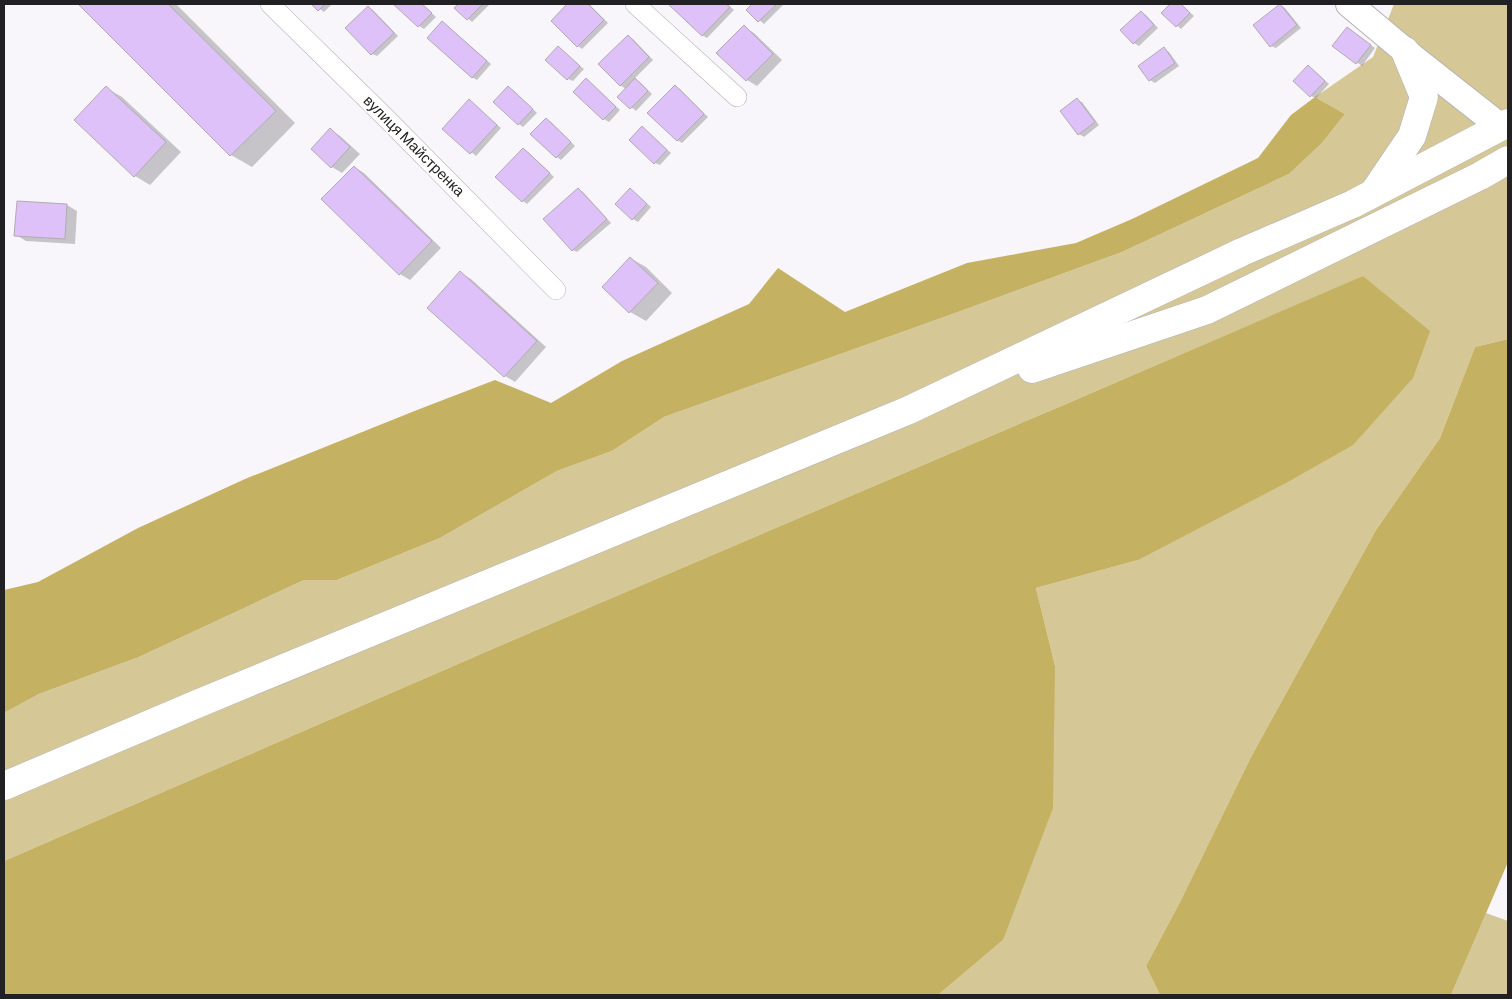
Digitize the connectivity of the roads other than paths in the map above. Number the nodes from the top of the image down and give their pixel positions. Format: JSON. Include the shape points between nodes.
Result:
{"nodes":[{"id":1,"x":270,"y":4,"type":"edge"},
{"id":2,"x":635,"y":4,"type":"edge"},
{"id":3,"x":1349,"y":4,"type":"edge"},
{"id":4,"x":1405,"y":51,"type":"junction"},
{"id":5,"x":737,"y":98,"type":"dead end"},
{"id":6,"x":1505,"y":125,"type":"edge"},
{"id":7,"x":1508,"y":160,"type":"edge"},
{"id":8,"x":1373,"y":193,"type":"junction"},
{"id":9,"x":556,"y":290,"type":"dead end"},
{"id":10,"x":909,"y":410,"type":"junction"},
{"id":11,"x":4,"y":786,"type":"edge"}],
"edges":[{"from":1,"to":9,"type":"street","name":"вулиця Майстренка"},
{"from":2,"to":5,"type":"street"},
{"from":3,"to":4,"type":"main road"},
{"from":4,"to":6,"type":"main road"},
{"from":4,"to":8,"type":"highway","via":[[1424,98],[1412,136]]},
{"from":6,"to":8,"type":"highway"},
{"from":7,"to":10,"type":"highway","via":[[1206,310]]},
{"from":8,"to":10,"type":"highway"},
{"from":10,"to":11,"type":"highway"}]}
